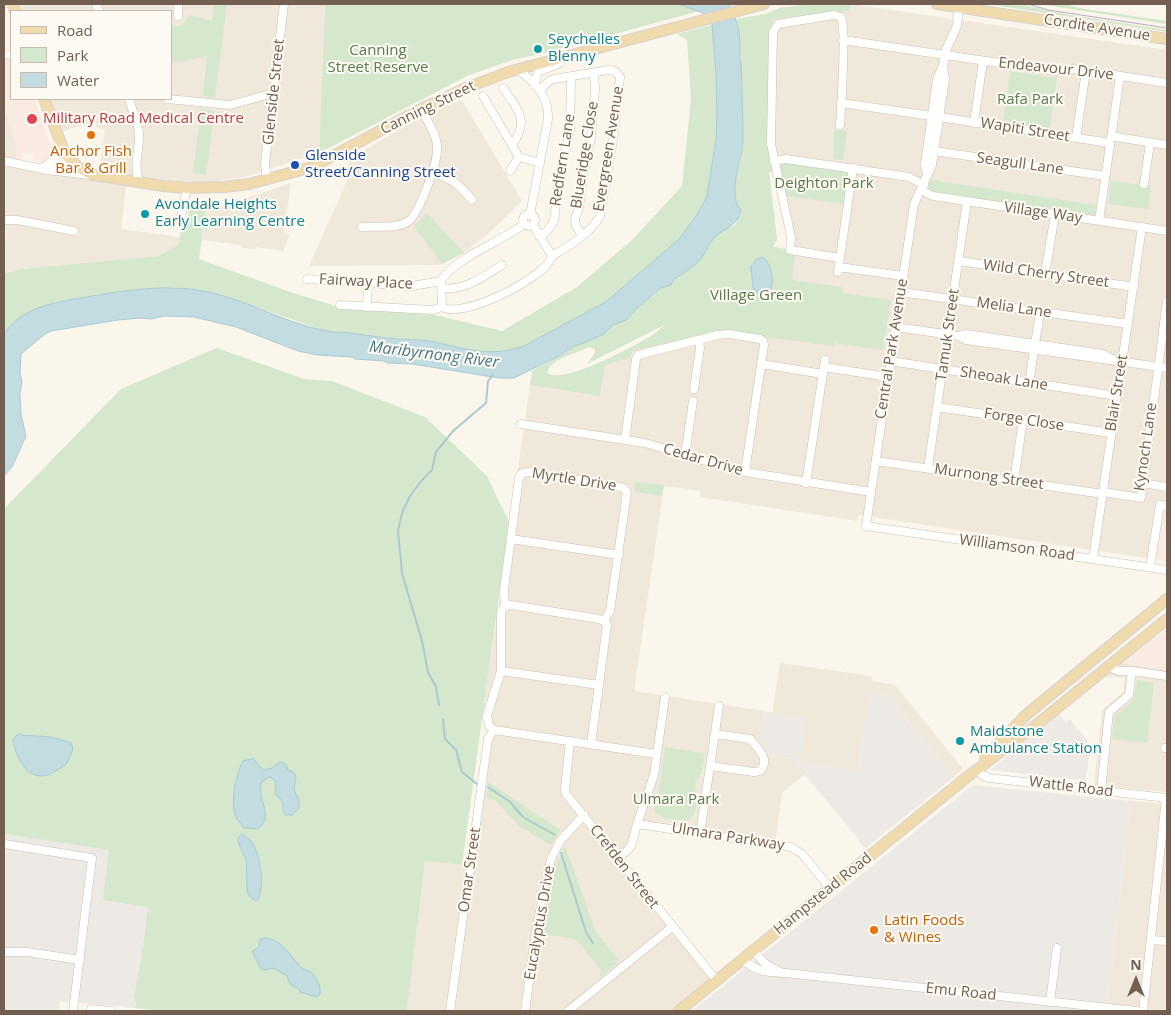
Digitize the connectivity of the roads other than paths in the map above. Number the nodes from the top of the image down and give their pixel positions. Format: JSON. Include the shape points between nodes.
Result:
{"nodes":[{"id":1,"x":178,"y":4,"type":"edge"},
{"id":2,"x":284,"y":4,"type":"edge"},
{"id":3,"x":764,"y":4,"type":"edge"},
{"id":4,"x":937,"y":4,"type":"edge"},
{"id":5,"x":960,"y":7,"type":"junction"},
{"id":6,"x":178,"y":16,"type":"dead end"},
{"id":7,"x":1167,"y":39,"type":"edge"},
{"id":8,"x":843,"y":40,"type":"junction"},
{"id":9,"x":590,"y":50,"type":"junction"},
{"id":10,"x":945,"y":56,"type":"junction"},
{"id":11,"x":983,"y":61,"type":"junction"},
{"id":12,"x":514,"y":70,"type":"junction"},
{"id":13,"x":1086,"y":71,"type":"junction"},
{"id":14,"x":594,"y":73,"type":"junction"},
{"id":15,"x":571,"y":76,"type":"junction"},
{"id":16,"x":1120,"y":76,"type":"junction"},
{"id":17,"x":1167,"y":83,"type":"edge"},
{"id":18,"x":537,"y":87,"type":"junction"},
{"id":19,"x":503,"y":88,"type":"dead end"},
{"id":20,"x":274,"y":93,"type":"junction"},
{"id":21,"x":483,"y":96,"type":"dead end"},
{"id":22,"x":172,"y":99,"type":"edge"},
{"id":23,"x":44,"y":100,"type":"edge"},
{"id":24,"x":129,"y":100,"type":"edge"},
{"id":25,"x":841,"y":103,"type":"junction"},
{"id":26,"x":421,"y":109,"type":"junction"},
{"id":27,"x":936,"y":117,"type":"junction"},
{"id":28,"x":974,"y":123,"type":"junction"},
{"id":29,"x":840,"y":125,"type":"dead end"},
{"id":30,"x":1116,"y":137,"type":"dead end"},
{"id":31,"x":1076,"y":138,"type":"junction"},
{"id":32,"x":59,"y":141,"type":"junction"},
{"id":33,"x":1110,"y":143,"type":"junction"},
{"id":34,"x":1150,"y":143,"type":"junction"},
{"id":35,"x":512,"y":145,"type":"junction"},
{"id":36,"x":1167,"y":145,"type":"edge"},
{"id":37,"x":934,"y":151,"type":"junction"},
{"id":38,"x":519,"y":157,"type":"junction"},
{"id":39,"x":70,"y":160,"type":"junction"},
{"id":40,"x":4,"y":161,"type":"edge"},
{"id":41,"x":774,"y":161,"type":"junction"},
{"id":42,"x":540,"y":163,"type":"junction"},
{"id":43,"x":40,"y":167,"type":"junction"},
{"id":44,"x":135,"y":167,"type":"junction"},
{"id":45,"x":853,"y":168,"type":"junction"},
{"id":46,"x":510,"y":170,"type":"dead end"},
{"id":47,"x":432,"y":172,"type":"junction"},
{"id":48,"x":93,"y":175,"type":"junction"},
{"id":49,"x":927,"y":175,"type":"junction"},
{"id":50,"x":1105,"y":176,"type":"junction"},
{"id":51,"x":268,"y":180,"type":"junction"},
{"id":52,"x":125,"y":181,"type":"junction"},
{"id":53,"x":140,"y":183,"type":"junction"},
{"id":54,"x":1144,"y":184,"type":"dead end"},
{"id":55,"x":922,"y":187,"type":"junction"},
{"id":56,"x":187,"y":188,"type":"junction"},
{"id":57,"x":472,"y":200,"type":"dead end"},
{"id":58,"x":968,"y":201,"type":"junction"},
{"id":59,"x":1055,"y":214,"type":"junction"},
{"id":60,"x":530,"y":215,"type":"junction"},
{"id":61,"x":181,"y":216,"type":"dead end"},
{"id":62,"x":4,"y":220,"type":"edge"},
{"id":63,"x":1099,"y":221,"type":"junction"},
{"id":64,"x":524,"y":224,"type":"junction"},
{"id":65,"x":533,"y":225,"type":"junction"},
{"id":66,"x":362,"y":227,"type":"dead end"},
{"id":67,"x":1142,"y":228,"type":"junction"},
{"id":68,"x":74,"y":231,"type":"dead end"},
{"id":69,"x":1167,"y":231,"type":"edge"},
{"id":70,"x":582,"y":235,"type":"junction"},
{"id":71,"x":539,"y":236,"type":"junction"},
{"id":72,"x":552,"y":256,"type":"junction"},
{"id":73,"x":840,"y":258,"type":"junction"},
{"id":74,"x":959,"y":261,"type":"junction"},
{"id":75,"x":502,"y":265,"type":"dead end"},
{"id":76,"x":1045,"y":274,"type":"junction"},
{"id":77,"x":903,"y":276,"type":"junction"},
{"id":78,"x":308,"y":279,"type":"dead end"},
{"id":79,"x":368,"y":284,"type":"junction"},
{"id":80,"x":442,"y":285,"type":"junction"},
{"id":81,"x":1134,"y":286,"type":"junction"},
{"id":82,"x":901,"y":292,"type":"junction"},
{"id":83,"x":953,"y":299,"type":"junction"},
{"id":84,"x":1167,"y":301,"type":"edge"},
{"id":85,"x":340,"y":305,"type":"dead end"},
{"id":86,"x":367,"y":307,"type":"junction"},
{"id":87,"x":442,"y":308,"type":"junction"},
{"id":88,"x":1040,"y":312,"type":"junction"},
{"id":89,"x":1128,"y":324,"type":"junction"},
{"id":90,"x":896,"y":326,"type":"junction"},
{"id":91,"x":948,"y":334,"type":"junction"},
{"id":92,"x":698,"y":340,"type":"junction"},
{"id":93,"x":1034,"y":347,"type":"junction"},
{"id":94,"x":890,"y":361,"type":"junction"},
{"id":95,"x":1118,"y":361,"type":"junction"},
{"id":96,"x":761,"y":364,"type":"junction"},
{"id":97,"x":1158,"y":366,"type":"junction"},
{"id":98,"x":824,"y":367,"type":"junction"},
{"id":99,"x":1167,"y":368,"type":"edge"},
{"id":100,"x":943,"y":369,"type":"junction"},
{"id":101,"x":888,"y":377,"type":"junction"},
{"id":102,"x":1029,"y":383,"type":"junction"},
{"id":103,"x":694,"y":389,"type":"dead end"},
{"id":104,"x":1117,"y":396,"type":"junction"},
{"id":105,"x":693,"y":401,"type":"dead end"},
{"id":106,"x":937,"y":407,"type":"junction"},
{"id":107,"x":692,"y":410,"type":"junction"},
{"id":108,"x":701,"y":412,"type":"dead end"},
{"id":109,"x":1023,"y":420,"type":"junction"},
{"id":110,"x":521,"y":424,"type":"dead end"},
{"id":111,"x":1111,"y":433,"type":"junction"},
{"id":112,"x":625,"y":440,"type":"junction"},
{"id":113,"x":685,"y":455,"type":"junction"},
{"id":114,"x":876,"y":461,"type":"junction"},
{"id":115,"x":928,"y":468,"type":"junction"},
{"id":116,"x":745,"y":472,"type":"junction"},
{"id":117,"x":1014,"y":481,"type":"junction"},
{"id":118,"x":806,"y":483,"type":"junction"},
{"id":119,"x":1142,"y":483,"type":"junction"},
{"id":120,"x":1167,"y":487,"type":"edge"},
{"id":121,"x":871,"y":492,"type":"junction"},
{"id":122,"x":1103,"y":493,"type":"junction"},
{"id":123,"x":1167,"y":506,"type":"edge"},
{"id":124,"x":866,"y":526,"type":"joint"},
{"id":125,"x":511,"y":539,"type":"junction"},
{"id":126,"x":619,"y":556,"type":"junction"},
{"id":127,"x":1093,"y":558,"type":"junction"},
{"id":128,"x":1150,"y":567,"type":"junction"},
{"id":129,"x":1167,"y":570,"type":"edge"},
{"id":130,"x":1167,"y":599,"type":"edge"},
{"id":131,"x":505,"y":606,"type":"junction"},
{"id":132,"x":1167,"y":619,"type":"edge"},
{"id":133,"x":604,"y":621,"type":"junction"},
{"id":134,"x":1118,"y":659,"type":"junction"},
{"id":135,"x":1108,"y":667,"type":"junction"},
{"id":136,"x":501,"y":671,"type":"junction"},
{"id":137,"x":1132,"y":671,"type":"junction"},
{"id":138,"x":1167,"y":676,"type":"edge"},
{"id":139,"x":599,"y":685,"type":"junction"},
{"id":140,"x":665,"y":697,"type":"dead end"},
{"id":141,"x":719,"y":706,"type":"dead end"},
{"id":142,"x":494,"y":730,"type":"junction"},
{"id":143,"x":715,"y":734,"type":"junction"},
{"id":144,"x":570,"y":741,"type":"junction"},
{"id":145,"x":591,"y":744,"type":"junction"},
{"id":146,"x":656,"y":754,"type":"junction"},
{"id":147,"x":710,"y":766,"type":"junction"},
{"id":148,"x":977,"y":770,"type":"junction"},
{"id":149,"x":967,"y":777,"type":"junction"},
{"id":150,"x":1101,"y":791,"type":"junction"},
{"id":151,"x":1167,"y":798,"type":"edge"},
{"id":152,"x":584,"y":815,"type":"junction"},
{"id":153,"x":637,"y":824,"type":"junction"},
{"id":154,"x":700,"y":833,"type":"junction"},
{"id":155,"x":4,"y":844,"type":"edge"},
{"id":156,"x":618,"y":858,"type":"junction"},
{"id":157,"x":1158,"y":870,"type":"junction"},
{"id":158,"x":1167,"y":871,"type":"edge"},
{"id":159,"x":830,"y":888,"type":"junction"},
{"id":160,"x":672,"y":927,"type":"junction"},
{"id":161,"x":1150,"y":940,"type":"junction"},
{"id":162,"x":1167,"y":941,"type":"edge"},
{"id":163,"x":1057,"y":948,"type":"dead end"},
{"id":164,"x":753,"y":950,"type":"junction"},
{"id":165,"x":4,"y":952,"type":"edge"},
{"id":166,"x":741,"y":959,"type":"junction"},
{"id":167,"x":80,"y":960,"type":"junction"},
{"id":168,"x":786,"y":973,"type":"junction"},
{"id":169,"x":716,"y":980,"type":"junction"},
{"id":170,"x":1050,"y":1002,"type":"junction"},
{"id":171,"x":91,"y":1009,"type":"dead end"},
{"id":172,"x":73,"y":1011,"type":"edge"},
{"id":173,"x":110,"y":1011,"type":"edge"},
{"id":174,"x":450,"y":1011,"type":"edge"},
{"id":175,"x":525,"y":1011,"type":"edge"},
{"id":176,"x":568,"y":1011,"type":"edge"},
{"id":177,"x":679,"y":1011,"type":"edge"},
{"id":178,"x":1136,"y":1011,"type":"edge"},
{"id":179,"x":1143,"y":1011,"type":"edge"}],
"edges":[{"from":1,"to":6,"type":"street"},
{"from":2,"to":20,"type":"street","name":"Glenside Street"},
{"from":3,"to":9,"type":"main road","name":"Canning Street"},
{"from":4,"to":5,"type":"main road","name":"Cordite Avenue"},
{"from":5,"to":7,"type":"main road","name":"Cordite Avenue"},
{"from":5,"to":10,"type":"street","name":"Central Park Avenue"},
{"from":8,"to":10,"type":"street","name":"Endeavour Drive"},
{"from":8,"to":25,"type":"street"},
{"from":8,"to":41,"type":"street","via":[[843,22],[836,15],[776,25],[771,134]]},
{"from":9,"to":12,"type":"main road","name":"Canning Street"},
{"from":9,"to":18,"type":"street","via":[[542,70],[536,76]]},
{"from":10,"to":11,"type":"street","name":"Endeavour Drive"},
{"from":10,"to":27,"type":"street","name":"Central Park Avenue"},
{"from":11,"to":13,"type":"street","name":"Endeavour Drive","via":[[1054,71]]},
{"from":11,"to":28,"type":"street"},
{"from":12,"to":18,"type":"street","via":[[526,83]]},
{"from":12,"to":26,"type":"main road","name":"Canning Street"},
{"from":13,"to":16,"type":"street","name":"Endeavour Drive"},
{"from":13,"to":31,"type":"street"},
{"from":14,"to":15,"type":"street","name":"Evergreen Avenue"},
{"from":14,"to":70,"type":"street","name":"Blueridge Close","via":[[591,136],[575,219]]},
{"from":14,"to":70,"type":"street","name":"Evergreen Avenue","via":[[615,71],[620,83],[601,210],[597,221]]},
{"from":15,"to":18,"type":"street","name":"Evergreen Avenue"},
{"from":15,"to":71,"type":"street","name":"Redfern Lane","via":[[570,130],[554,221]]},
{"from":16,"to":17,"type":"street","name":"Endeavour Drive"},
{"from":16,"to":33,"type":"street"},
{"from":18,"to":42,"type":"street","via":[[548,109]]},
{"from":19,"to":35,"type":"street","via":[[522,121]]},
{"from":20,"to":22,"type":"street","via":[[230,105]]},
{"from":20,"to":51,"type":"street","name":"Glenside Street","via":[[265,163]]},
{"from":21,"to":35,"type":"street"},
{"from":23,"to":32,"type":"main road"},
{"from":24,"to":44,"type":"street","via":[[139,132]]},
{"from":25,"to":27,"type":"street","name":"Wapiti Street"},
{"from":25,"to":29,"type":"street"},
{"from":26,"to":47,"type":"street","via":[[437,141],[437,159]]},
{"from":26,"to":51,"type":"main road","name":"Canning Street","via":[[312,167]]},
{"from":27,"to":28,"type":"street","name":"Wapiti Street"},
{"from":27,"to":37,"type":"street","name":"Central Park Avenue"},
{"from":27,"to":49,"type":"street","name":"Central Park Avenue","via":[[925,164]]},
{"from":28,"to":31,"type":"street","name":"Wapiti Street"},
{"from":30,"to":34,"type":"street"},
{"from":31,"to":33,"type":"street","name":"Wapiti Street"},
{"from":32,"to":39,"type":"main road"},
{"from":32,"to":43,"type":"street","via":[[56,157]]},
{"from":33,"to":50,"type":"street"},
{"from":34,"to":36,"type":"street"},
{"from":34,"to":54,"type":"street"},
{"from":35,"to":38,"type":"street"},
{"from":37,"to":49,"type":"street","name":"Central Park Avenue"},
{"from":37,"to":50,"type":"street","name":"Seagull Lane"},
{"from":38,"to":42,"type":"street"},
{"from":38,"to":46,"type":"street"},
{"from":39,"to":43,"type":"street","name":"Canning Street"},
{"from":39,"to":48,"type":"main road","name":"Canning Street"},
{"from":40,"to":43,"type":"street","name":"Canning Street"},
{"from":41,"to":45,"type":"street","name":"Village Way","via":[[786,158]]},
{"from":41,"to":73,"type":"street","via":[[791,237],[790,250]]},
{"from":42,"to":60,"type":"street"},
{"from":43,"to":48,"type":"street","name":"Canning Street"},
{"from":44,"to":52,"type":"street"},
{"from":44,"to":53,"type":"street"},
{"from":45,"to":55,"type":"street","name":"Village Way","via":[[910,177]]},
{"from":45,"to":73,"type":"street"},
{"from":47,"to":57,"type":"street","via":[[458,184]]},
{"from":47,"to":66,"type":"street","via":[[411,220],[395,226]]},
{"from":48,"to":52,"type":"main road","name":"Canning Street"},
{"from":49,"to":55,"type":"street","name":"Central Park Avenue"},
{"from":50,"to":63,"type":"street"},
{"from":51,"to":56,"type":"main road","name":"Canning Street","via":[[224,187]]},
{"from":52,"to":53,"type":"main road","name":"Canning Street"},
{"from":53,"to":56,"type":"main road","name":"Canning Street"},
{"from":55,"to":58,"type":"street","name":"Village Way","via":[[933,196]]},
{"from":55,"to":77,"type":"street","name":"Central Park Avenue","via":[[914,204]]},
{"from":56,"to":61,"type":"street"},
{"from":58,"to":59,"type":"street","name":"Village Way"},
{"from":58,"to":74,"type":"street","name":"Tamuk Street"},
{"from":59,"to":63,"type":"street","name":"Village Way"},
{"from":59,"to":76,"type":"street"},
{"from":60,"to":64,"type":"street","via":[[523,218]]},
{"from":60,"to":65,"type":"street"},
{"from":62,"to":68,"type":"street"},
{"from":63,"to":67,"type":"street","name":"Village Way"},
{"from":64,"to":65,"type":"street"},
{"from":64,"to":80,"type":"street","via":[[452,267]]},
{"from":65,"to":71,"type":"street"},
{"from":67,"to":69,"type":"street","name":"Village Way"},
{"from":67,"to":81,"type":"street","name":"Blair Street"},
{"from":70,"to":72,"type":"street","name":"Evergreen Avenue"},
{"from":71,"to":72,"type":"street"},
{"from":72,"to":87,"type":"street","name":"Evergreen Avenue","via":[[536,274],[484,303],[454,311]]},
{"from":73,"to":77,"type":"street","via":[[839,269]]},
{"from":74,"to":76,"type":"street","name":"Wild Cherry Street"},
{"from":74,"to":83,"type":"street","name":"Tamuk Street"},
{"from":75,"to":80,"type":"street","name":"Fairway Place","via":[[468,286],[456,289]]},
{"from":76,"to":81,"type":"street","name":"Wild Cherry Street"},
{"from":77,"to":82,"type":"street","name":"Central Park Avenue"},
{"from":78,"to":79,"type":"street","name":"Fairway Place"},
{"from":79,"to":80,"type":"street","name":"Fairway Place"},
{"from":79,"to":86,"type":"street"},
{"from":80,"to":87,"type":"street"},
{"from":81,"to":89,"type":"street","name":"Blair Street"},
{"from":82,"to":83,"type":"street","name":"Melia Lane"},
{"from":82,"to":90,"type":"street","name":"Central Park Avenue"},
{"from":83,"to":88,"type":"street","name":"Melia Lane"},
{"from":83,"to":91,"type":"street","name":"Tamuk Street"},
{"from":84,"to":97,"type":"street","name":"Kynoch Lane"},
{"from":85,"to":86,"type":"street","name":"Evergreen Avenue"},
{"from":86,"to":87,"type":"street","name":"Evergreen Avenue"},
{"from":88,"to":89,"type":"street","name":"Melia Lane"},
{"from":88,"to":93,"type":"street"},
{"from":89,"to":95,"type":"street","name":"Blair Street"},
{"from":90,"to":91,"type":"street"},
{"from":90,"to":94,"type":"street","name":"Central Park Avenue"},
{"from":91,"to":93,"type":"street","via":[[966,340]]},
{"from":91,"to":100,"type":"street","name":"Tamuk Street"},
{"from":92,"to":96,"type":"street","via":[[729,334],[760,339],[764,345]]},
{"from":92,"to":103,"type":"street","via":[[700,348]]},
{"from":92,"to":112,"type":"street","via":[[638,355]]},
{"from":93,"to":95,"type":"street"},
{"from":93,"to":102,"type":"street"},
{"from":94,"to":100,"type":"street","name":"Sheoak Lane"},
{"from":94,"to":101,"type":"street","name":"Central Park Avenue"},
{"from":95,"to":97,"type":"street"},
{"from":95,"to":104,"type":"street","name":"Blair Street"},
{"from":96,"to":98,"type":"street"},
{"from":96,"to":116,"type":"street"},
{"from":97,"to":99,"type":"street"},
{"from":97,"to":119,"type":"street","name":"Kynoch Lane"},
{"from":98,"to":101,"type":"street"},
{"from":98,"to":118,"type":"street"},
{"from":100,"to":102,"type":"street","name":"Sheoak Lane"},
{"from":100,"to":106,"type":"street","name":"Tamuk Street"},
{"from":101,"to":114,"type":"street","name":"Central Park Avenue"},
{"from":102,"to":104,"type":"street","name":"Sheoak Lane"},
{"from":104,"to":111,"type":"street","name":"Blair Street"},
{"from":105,"to":107,"type":"street"},
{"from":106,"to":109,"type":"street","name":"Forge Close"},
{"from":106,"to":115,"type":"street","name":"Tamuk Street"},
{"from":107,"to":108,"type":"street"},
{"from":107,"to":113,"type":"street"},
{"from":109,"to":111,"type":"street","name":"Forge Close"},
{"from":109,"to":117,"type":"street"},
{"from":110,"to":112,"type":"street","name":"Cedar Drive","via":[[536,422]]},
{"from":111,"to":122,"type":"street","name":"Blair Street"},
{"from":112,"to":113,"type":"street","name":"Cedar Drive"},
{"from":113,"to":116,"type":"street","name":"Cedar Drive"},
{"from":114,"to":115,"type":"street","name":"Murnong Street"},
{"from":114,"to":121,"type":"street","name":"Central Park Avenue"},
{"from":115,"to":117,"type":"street","name":"Murnong Street"},
{"from":116,"to":118,"type":"street","name":"Cedar Drive"},
{"from":117,"to":122,"type":"street","name":"Murnong Street"},
{"from":118,"to":121,"type":"street","name":"Cedar Drive"},
{"from":119,"to":120,"type":"street"},
{"from":119,"to":122,"type":"street","name":"Kynoch Lane","via":[[1141,498]]},
{"from":121,"to":124,"type":"street","name":"Central Park Avenue"},
{"from":122,"to":127,"type":"street","name":"Blair Street"},
{"from":123,"to":128,"type":"street","via":[[1160,505]]},
{"from":124,"to":127,"type":"street","name":"Williamson Road"},
{"from":125,"to":126,"type":"street"},
{"from":125,"to":126,"type":"street","name":"Myrtle Drive","via":[[519,478],[522,473],[529,472],[625,489],[627,496]]},
{"from":125,"to":131,"type":"street","name":"Myrtle Drive"},
{"from":126,"to":133,"type":"street","name":"Myrtle Drive","via":[[610,611]]},
{"from":127,"to":128,"type":"street","name":"Williamson Road"},
{"from":128,"to":129,"type":"street","name":"Williamson Road"},
{"from":130,"to":149,"type":"main road","name":"Hampstead Road","via":[[1023,717]]},
{"from":131,"to":133,"type":"street"},
{"from":131,"to":136,"type":"street","name":"Myrtle Drive","via":[[501,615]]},
{"from":132,"to":134,"type":"main road","name":"Hampstead Road"},
{"from":133,"to":139,"type":"street","via":[[607,630]]},
{"from":134,"to":135,"type":"main road","name":"Hampstead Road"},
{"from":134,"to":137,"type":"street","via":[[1120,666]]},
{"from":135,"to":137,"type":"street"},
{"from":135,"to":148,"type":"main road","name":"Hampstead Road"},
{"from":136,"to":139,"type":"street"},
{"from":136,"to":142,"type":"street","name":"Myrtle Drive","via":[[488,716],[489,726]]},
{"from":137,"to":138,"type":"street"},
{"from":137,"to":150,"type":"street","via":[[1129,695],[1109,712]]},
{"from":139,"to":145,"type":"street"},
{"from":140,"to":146,"type":"street"},
{"from":141,"to":143,"type":"street"},
{"from":142,"to":144,"type":"street"},
{"from":142,"to":174,"type":"street","name":"Omar Street","via":[[488,739]]},
{"from":143,"to":147,"type":"street"},
{"from":143,"to":147,"type":"street","via":[[750,739],[765,763],[760,771],[754,772]]},
{"from":144,"to":145,"type":"street"},
{"from":144,"to":152,"type":"street","name":"Crefden Street","via":[[565,789]]},
{"from":145,"to":146,"type":"street"},
{"from":146,"to":153,"type":"street","via":[[654,775]]},
{"from":147,"to":154,"type":"street"},
{"from":148,"to":149,"type":"main road","name":"Hampstead Road"},
{"from":148,"to":150,"type":"street","name":"Wattle Road","via":[[988,778]]},
{"from":149,"to":159,"type":"main road","name":"Hampstead Road"},
{"from":150,"to":151,"type":"street","name":"Wattle Road"},
{"from":151,"to":157,"type":"street"},
{"from":152,"to":156,"type":"street","name":"Crefden Street"},
{"from":152,"to":175,"type":"street","name":"Eucalyptus Drive","via":[[560,841],[551,859],[536,931]]},
{"from":153,"to":154,"type":"street","name":"Ulmara Parkway"},
{"from":153,"to":156,"type":"street","via":[[632,844]]},
{"from":154,"to":159,"type":"street","name":"Ulmara Parkway","via":[[791,846],[802,854]]},
{"from":155,"to":167,"type":"street","via":[[92,858]]},
{"from":156,"to":160,"type":"street","name":"Crefden Street"},
{"from":157,"to":158,"type":"street"},
{"from":157,"to":161,"type":"street"},
{"from":159,"to":164,"type":"main road","name":"Hampstead Road"},
{"from":160,"to":169,"type":"street","name":"Crefden Street"},
{"from":160,"to":176,"type":"street"},
{"from":161,"to":162,"type":"street"},
{"from":161,"to":179,"type":"street"},
{"from":163,"to":170,"type":"street"},
{"from":164,"to":166,"type":"main road","name":"Hampstead Road"},
{"from":164,"to":168,"type":"street","name":"Emu Road","via":[[764,963]]},
{"from":165,"to":167,"type":"street","via":[[28,952]]},
{"from":166,"to":168,"type":"street","name":"Emu Road","via":[[759,971]]},
{"from":166,"to":169,"type":"main road","name":"Hampstead Road"},
{"from":167,"to":172,"type":"street"},
{"from":168,"to":170,"type":"street","name":"Emu Road"},
{"from":169,"to":177,"type":"main road","name":"Hampstead Road"},
{"from":170,"to":178,"type":"street","name":"Emu Road"},
{"from":171,"to":173,"type":"street"}]}
